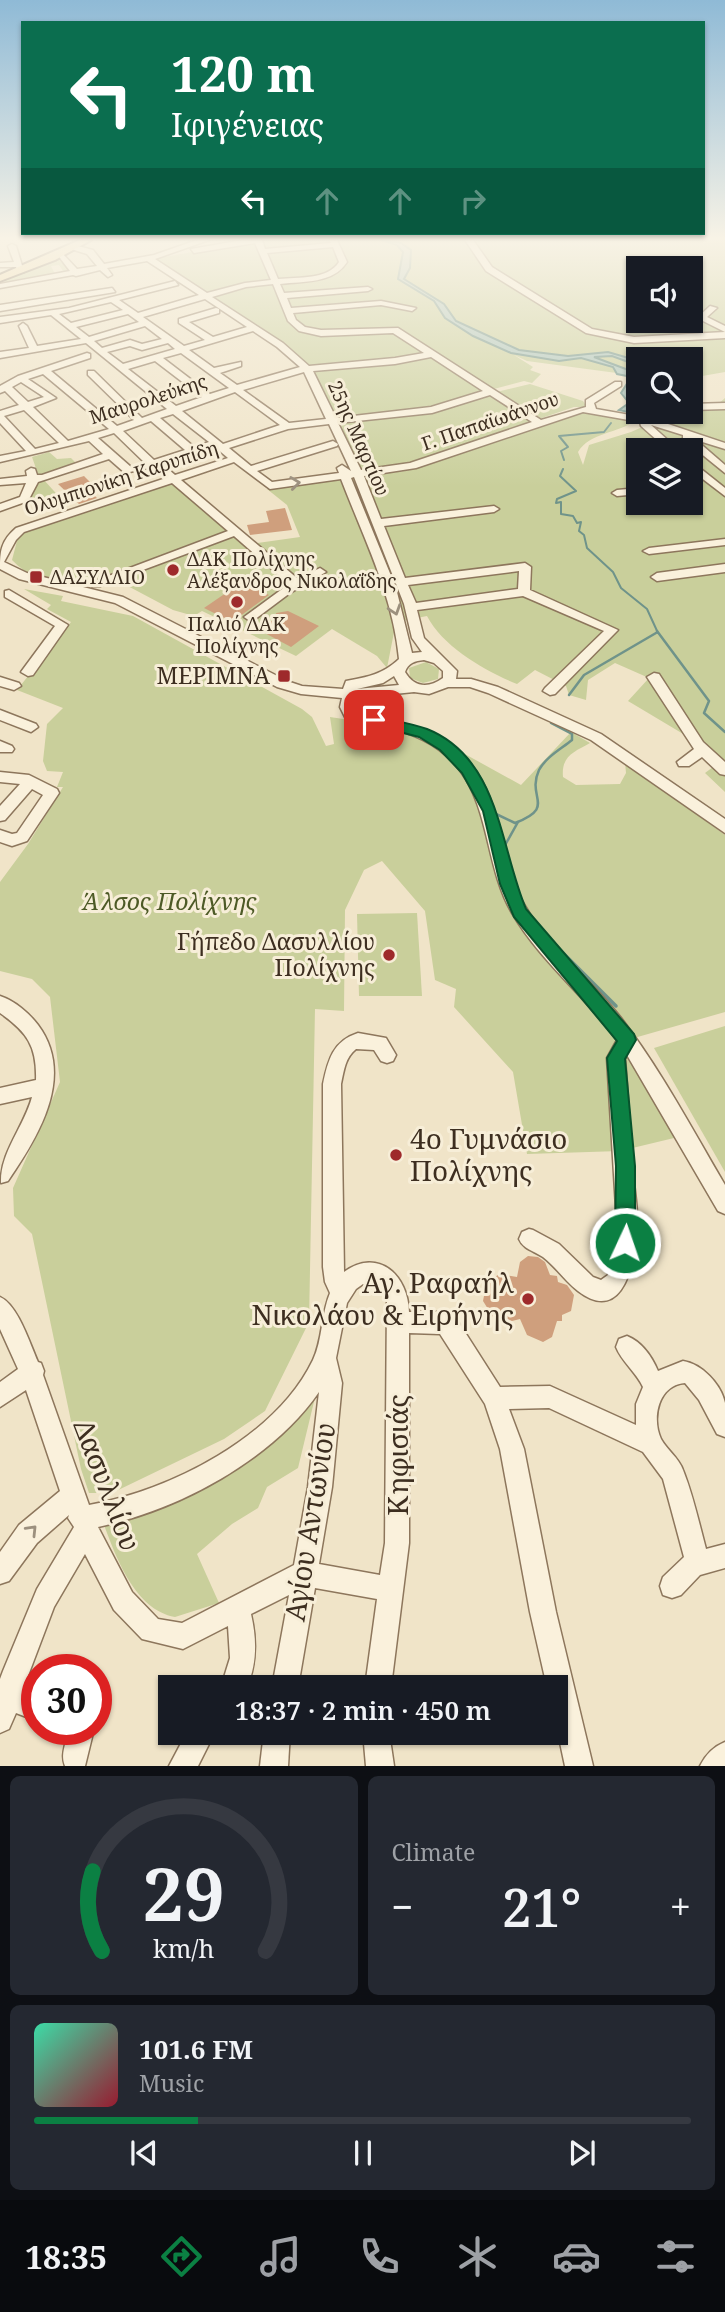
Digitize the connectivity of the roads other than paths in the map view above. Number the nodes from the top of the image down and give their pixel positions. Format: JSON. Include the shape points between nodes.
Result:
{"nodes":[{"id":1,"x":70,"y":322,"type":"edge"},
{"id":2,"x":189,"y":322,"type":"edge"},
{"id":3,"x":237,"y":322,"type":"edge"},
{"id":4,"x":240,"y":322,"type":"edge"},
{"id":5,"x":294,"y":322,"type":"edge"},
{"id":6,"x":575,"y":322,"type":"edge"},
{"id":7,"x":66,"y":323,"type":"junction"},
{"id":8,"x":146,"y":323,"type":"joint"},
{"id":9,"x":23,"y":326,"type":"junction"},
{"id":10,"x":174,"y":329,"type":"junction"},
{"id":11,"x":0,"y":330,"type":"edge"},
{"id":12,"x":251,"y":330,"type":"junction"},
{"id":13,"x":725,"y":335,"type":"edge"},
{"id":14,"x":86,"y":340,"type":"junction"},
{"id":15,"x":213,"y":341,"type":"junction"},
{"id":16,"x":52,"y":347,"type":"junction"},
{"id":17,"x":34,"y":350,"type":"junction"},
{"id":18,"x":183,"y":350,"type":"junction"},
{"id":19,"x":99,"y":351,"type":"junction"},
{"id":20,"x":430,"y":354,"type":"junction"},
{"id":21,"x":0,"y":355,"type":"edge"},
{"id":22,"x":87,"y":356,"type":"dead end"},
{"id":23,"x":157,"y":358,"type":"junction"},
{"id":24,"x":0,"y":363,"type":"edge"},
{"id":25,"x":238,"y":364,"type":"dead end"},
{"id":26,"x":44,"y":365,"type":"junction"},
{"id":27,"x":121,"y":368,"type":"junction"},
{"id":28,"x":303,"y":370,"type":"junction"},
{"id":29,"x":212,"y":372,"type":"junction"},
{"id":30,"x":91,"y":373,"type":"dead end"},
{"id":31,"x":21,"y":378,"type":"junction"},
{"id":32,"x":3,"y":384,"type":"edge"},
{"id":33,"x":618,"y":384,"type":"dead end"},
{"id":34,"x":236,"y":389,"type":"junction"},
{"id":35,"x":490,"y":392,"type":"junction"},
{"id":36,"x":209,"y":398,"type":"junction"},
{"id":37,"x":725,"y":405,"type":"edge"},
{"id":38,"x":27,"y":406,"type":"junction"},
{"id":39,"x":703,"y":407,"type":"edge"},
{"id":40,"x":590,"y":409,"type":"junction"},
{"id":41,"x":172,"y":410,"type":"junction"},
{"id":42,"x":0,"y":416,"type":"edge"},
{"id":43,"x":151,"y":416,"type":"junction"},
{"id":44,"x":626,"y":416,"type":"edge"},
{"id":45,"x":139,"y":420,"type":"junction"},
{"id":46,"x":329,"y":422,"type":"junction"},
{"id":47,"x":538,"y":422,"type":"junction"},
{"id":48,"x":644,"y":424,"type":"edge"},
{"id":49,"x":658,"y":424,"type":"edge"},
{"id":50,"x":287,"y":426,"type":"junction"},
{"id":51,"x":114,"y":428,"type":"junction"},
{"id":52,"x":680,"y":431,"type":"junction"},
{"id":53,"x":89,"y":436,"type":"junction"},
{"id":54,"x":660,"y":438,"type":"edge"},
{"id":55,"x":66,"y":444,"type":"junction"},
{"id":56,"x":333,"y":444,"type":"junction"},
{"id":57,"x":217,"y":446,"type":"junction"},
{"id":58,"x":725,"y":446,"type":"edge"},
{"id":59,"x":192,"y":451,"type":"junction"},
{"id":60,"x":30,"y":454,"type":"junction"},
{"id":61,"x":110,"y":455,"type":"junction"},
{"id":62,"x":0,"y":459,"type":"edge"},
{"id":63,"x":234,"y":459,"type":"junction"},
{"id":64,"x":153,"y":463,"type":"junction"},
{"id":65,"x":249,"y":470,"type":"junction"},
{"id":66,"x":725,"y":472,"type":"edge"},
{"id":67,"x":703,"y":474,"type":"edge"},
{"id":68,"x":352,"y":476,"type":"junction"},
{"id":69,"x":174,"y":478,"type":"junction"},
{"id":70,"x":33,"y":479,"type":"junction"},
{"id":71,"x":0,"y":482,"type":"edge"},
{"id":72,"x":712,"y":482,"type":"junction"},
{"id":73,"x":703,"y":484,"type":"edge"},
{"id":74,"x":626,"y":492,"type":"edge"},
{"id":75,"x":617,"y":493,"type":"dead end"},
{"id":76,"x":725,"y":493,"type":"edge"},
{"id":77,"x":0,"y":508,"type":"edge"},
{"id":78,"x":494,"y":509,"type":"dead end"},
{"id":79,"x":377,"y":523,"type":"junction"},
{"id":80,"x":20,"y":530,"type":"junction"},
{"id":81,"x":234,"y":532,"type":"junction"},
{"id":82,"x":725,"y":542,"type":"edge"},
{"id":83,"x":3,"y":550,"type":"edge"},
{"id":84,"x":649,"y":551,"type":"dead end"},
{"id":85,"x":725,"y":568,"type":"edge"},
{"id":86,"x":4,"y":571,"type":"edge"},
{"id":87,"x":320,"y":572,"type":"dead end"},
{"id":88,"x":463,"y":575,"type":"junction"},
{"id":89,"x":657,"y":577,"type":"dead end"},
{"id":90,"x":401,"y":582,"type":"junction"},
{"id":91,"x":96,"y":583,"type":"dead end"},
{"id":92,"x":22,"y":584,"type":"junction"},
{"id":93,"x":297,"y":584,"type":"junction"},
{"id":94,"x":524,"y":592,"type":"junction"},
{"id":95,"x":4,"y":597,"type":"edge"},
{"id":96,"x":474,"y":598,"type":"junction"},
{"id":97,"x":131,"y":607,"type":"junction"},
{"id":98,"x":411,"y":607,"type":"junction"},
{"id":99,"x":250,"y":617,"type":"dead end"},
{"id":100,"x":438,"y":659,"type":"junction"},
{"id":101,"x":402,"y":664,"type":"junction"},
{"id":102,"x":28,"y":672,"type":"dead end"},
{"id":103,"x":654,"y":677,"type":"dead end"},
{"id":104,"x":0,"y":681,"type":"edge"},
{"id":105,"x":444,"y":681,"type":"junction"},
{"id":106,"x":14,"y":686,"type":"dead end"},
{"id":107,"x":413,"y":688,"type":"junction"},
{"id":108,"x":355,"y":689,"type":"junction"},
{"id":109,"x":550,"y":691,"type":"dead end"},
{"id":110,"x":0,"y":715,"type":"edge"},
{"id":111,"x":31,"y":727,"type":"dead end"},
{"id":112,"x":702,"y":751,"type":"junction"},
{"id":113,"x":684,"y":762,"type":"dead end"},
{"id":114,"x":725,"y":770,"type":"edge"},
{"id":115,"x":0,"y":777,"type":"edge"},
{"id":116,"x":30,"y":782,"type":"junction"},
{"id":117,"x":0,"y":816,"type":"edge"},
{"id":118,"x":725,"y":820,"type":"edge"},
{"id":119,"x":725,"y":828,"type":"edge"},
{"id":120,"x":0,"y":836,"type":"edge"},
{"id":121,"x":0,"y":1003,"type":"edge"},
{"id":122,"x":627,"y":1040,"type":"junction"},
{"id":123,"x":387,"y":1055,"type":"dead end"},
{"id":124,"x":45,"y":1086,"type":"junction"},
{"id":125,"x":0,"y":1096,"type":"edge"},
{"id":126,"x":1,"y":1174,"type":"edge"},
{"id":127,"x":725,"y":1204,"type":"edge"},
{"id":128,"x":529,"y":1239,"type":"dead end"},
{"id":129,"x":341,"y":1290,"type":"junction"},
{"id":130,"x":0,"y":1308,"type":"edge"},
{"id":131,"x":398,"y":1322,"type":"junction"},
{"id":132,"x":627,"y":1347,"type":"dead end"},
{"id":133,"x":325,"y":1358,"type":"junction"},
{"id":134,"x":33,"y":1371,"type":"junction"},
{"id":135,"x":654,"y":1387,"type":"junction"},
{"id":136,"x":0,"y":1396,"type":"edge"},
{"id":137,"x":494,"y":1398,"type":"junction"},
{"id":138,"x":725,"y":1426,"type":"edge"},
{"id":139,"x":651,"y":1444,"type":"junction"},
{"id":140,"x":79,"y":1515,"type":"junction"},
{"id":141,"x":725,"y":1556,"type":"edge"},
{"id":142,"x":698,"y":1563,"type":"junction"},
{"id":143,"x":0,"y":1572,"type":"edge"},
{"id":144,"x":303,"y":1574,"type":"junction"},
{"id":145,"x":672,"y":1586,"type":"dead end"},
{"id":146,"x":391,"y":1589,"type":"junction"},
{"id":147,"x":237,"y":1608,"type":"junction"},
{"id":148,"x":237,"y":1675,"type":"edge"},
{"id":149,"x":287,"y":1675,"type":"edge"},
{"id":150,"x":380,"y":1675,"type":"edge"},
{"id":151,"x":4,"y":1708,"type":"edge"},
{"id":152,"x":78,"y":1745,"type":"edge"},
{"id":153,"x":195,"y":1745,"type":"edge"},
{"id":154,"x":275,"y":1745,"type":"edge"},
{"id":155,"x":378,"y":1745,"type":"edge"},
{"id":156,"x":725,"y":1755,"type":"edge"},
{"id":157,"x":75,"y":1756,"type":"dead end"},
{"id":158,"x":183,"y":1766,"type":"edge"},
{"id":159,"x":274,"y":1766,"type":"edge"},
{"id":160,"x":380,"y":1766,"type":"edge"},
{"id":161,"x":579,"y":1766,"type":"edge"},
{"id":162,"x":714,"y":1766,"type":"edge"}],
"edges":[{"from":1,"to":7,"type":"street"},
{"from":2,"to":10,"type":"street"},
{"from":3,"to":12,"type":"street","name":"25ης Μαρτίου"},
{"from":4,"to":12,"type":"street","name":"25ης Μαρτίου"},
{"from":5,"to":20,"type":"street","via":[[308,332],[392,330]]},
{"from":6,"to":13,"type":"street","via":[[589,331],[634,340]]},
{"from":7,"to":9,"type":"street"},
{"from":7,"to":14,"type":"street","name":"Γ. Παπαϊωάννου"},
{"from":8,"to":10,"type":"street"},
{"from":8,"to":14,"type":"street"},
{"from":9,"to":11,"type":"street"},
{"from":9,"to":17,"type":"street"},
{"from":10,"to":15,"type":"street"},
{"from":10,"to":18,"type":"street"},
{"from":10,"to":19,"type":"street","via":[[142,347],[130,343]]},
{"from":12,"to":15,"type":"street"},
{"from":12,"to":28,"type":"street","name":"25ης Μαρτίου"},
{"from":14,"to":16,"type":"street"},
{"from":14,"to":19,"type":"street","name":"Γ. Παπαϊωάννου"},
{"from":15,"to":18,"type":"street"},
{"from":16,"to":17,"type":"street"},
{"from":16,"to":26,"type":"street","via":[[58,355]]},
{"from":17,"to":21,"type":"street"},
{"from":18,"to":23,"type":"street"},
{"from":18,"to":29,"type":"street"},
{"from":19,"to":27,"type":"street","name":"Γ. Παπαϊωάννου"},
{"from":20,"to":28,"type":"street","name":"Μαυρολεύκης"},
{"from":20,"to":35,"type":"street"},
{"from":22,"to":26,"type":"street"},
{"from":23,"to":27,"type":"street"},
{"from":23,"to":36,"type":"street"},
{"from":24,"to":26,"type":"street","via":[[39,356]]},
{"from":25,"to":29,"type":"street"},
{"from":26,"to":31,"type":"street"},
{"from":26,"to":32,"type":"street"},
{"from":26,"to":51,"type":"street"},
{"from":27,"to":41,"type":"street","name":"Γ. Παπαϊωάννου"},
{"from":28,"to":34,"type":"street","name":"Μαυρολεύκης"},
{"from":28,"to":46,"type":"street","name":"25ης Μαρτίου"},
{"from":29,"to":34,"type":"street"},
{"from":30,"to":45,"type":"street"},
{"from":31,"to":32,"type":"street"},
{"from":31,"to":38,"type":"street","via":[[51,398]]},
{"from":32,"to":38,"type":"street"},
{"from":33,"to":40,"type":"street","via":[[589,402]]},
{"from":34,"to":36,"type":"street","name":"Μαυρολεύκης"},
{"from":34,"to":50,"type":"street"},
{"from":35,"to":46,"type":"street","via":[[432,410]]},
{"from":35,"to":47,"type":"street"},
{"from":36,"to":41,"type":"street","name":"Μαυρολεύκης"},
{"from":37,"to":39,"type":"street"},
{"from":38,"to":42,"type":"street"},
{"from":38,"to":55,"type":"street"},
{"from":40,"to":44,"type":"street","name":"Γ. Παπαϊωάννου"},
{"from":40,"to":47,"type":"street","name":"Γ. Παπαϊωάννου"},
{"from":41,"to":43,"type":"street","name":"Μαυρολεύκης"},
{"from":41,"to":57,"type":"street","name":"Γ. Παπαϊωάννου"},
{"from":42,"to":60,"type":"street"},
{"from":43,"to":45,"type":"street","name":"Μαυρολεύκης"},
{"from":43,"to":59,"type":"street"},
{"from":45,"to":51,"type":"street","name":"Μαυρολεύκης"},
{"from":46,"to":50,"type":"street"},
{"from":46,"to":56,"type":"street","name":"25ης Μαρτίου"},
{"from":46,"to":68,"type":"street","name":"25ης Μαρτίου"},
{"from":47,"to":68,"type":"street","name":"Γ. Παπαϊωάννου","via":[[418,465]]},
{"from":48,"to":54,"type":"street"},
{"from":49,"to":52,"type":"street","name":"Γ. Παπαϊωάννου"},
{"from":50,"to":57,"type":"street"},
{"from":51,"to":53,"type":"street","name":"Μαυρολεύκης"},
{"from":51,"to":64,"type":"street"},
{"from":52,"to":58,"type":"street","name":"Γ. Παπαϊωάννου"},
{"from":52,"to":66,"type":"street"},
{"from":53,"to":55,"type":"street","name":"Μαυρολεύκης"},
{"from":53,"to":61,"type":"street"},
{"from":55,"to":60,"type":"street","name":"Μαυρολεύκης"},
{"from":56,"to":65,"type":"street"},
{"from":56,"to":68,"type":"street","name":"25ης Μαρτίου"},
{"from":57,"to":59,"type":"street"},
{"from":57,"to":63,"type":"street","name":"Γ. Παπαϊωάννου"},
{"from":59,"to":64,"type":"street"},
{"from":60,"to":62,"type":"street","name":"Μαυρολεύκης"},
{"from":60,"to":70,"type":"street"},
{"from":61,"to":64,"type":"street","via":[[128,471]]},
{"from":61,"to":70,"type":"street"},
{"from":63,"to":65,"type":"street","name":"Γ. Παπαϊωάννου"},
{"from":63,"to":69,"type":"street","name":"Ολυμπιονίκη Καρυπίδη"},
{"from":64,"to":69,"type":"street"},
{"from":65,"to":68,"type":"street","name":"Γ. Παπαϊωάννου","one_way":true,"via":[[270,486]]},
{"from":66,"to":72,"type":"street"},
{"from":67,"to":72,"type":"street"},
{"from":68,"to":79,"type":"street","name":"25ης Μαρτίου"},
{"from":68,"to":101,"type":"street","name":"25ης Μαρτίου","one_way":true,"via":[[405,640]]},
{"from":69,"to":80,"type":"street","name":"Ολυμπιονίκη Καρυπίδη"},
{"from":69,"to":81,"type":"street"},
{"from":70,"to":71,"type":"street"},
{"from":70,"to":77,"type":"street","via":[[23,501]]},
{"from":72,"to":73,"type":"street"},
{"from":72,"to":76,"type":"street"},
{"from":74,"to":75,"type":"street"},
{"from":78,"to":79,"type":"street"},
{"from":79,"to":90,"type":"street","name":"25ης Μαρτίου"},
{"from":80,"to":83,"type":"street","name":"Ολυμπιονίκη Καρυπίδη"},
{"from":80,"to":86,"type":"street","name":"Ολυμπιονίκη Καρυπίδη"},
{"from":81,"to":91,"type":"street"},
{"from":81,"to":93,"type":"street"},
{"from":82,"to":84,"type":"street"},
{"from":83,"to":86,"type":"street","name":"Ολυμπιονίκη Καρυπίδη"},
{"from":85,"to":89,"type":"street"},
{"from":86,"to":92,"type":"street"},
{"from":86,"to":97,"type":"street"},
{"from":87,"to":93,"type":"street"},
{"from":88,"to":90,"type":"street"},
{"from":88,"to":94,"type":"street","via":[[525,566]]},
{"from":88,"to":96,"type":"street"},
{"from":90,"to":98,"type":"street","name":"25ης Μαρτίου"},
{"from":92,"to":95,"type":"street"},
{"from":92,"to":97,"type":"street"},
{"from":93,"to":99,"type":"street"},
{"from":94,"to":96,"type":"street"},
{"from":94,"to":109,"type":"street","via":[[612,630]]},
{"from":95,"to":102,"type":"street","via":[[62,625]]},
{"from":96,"to":98,"type":"street"},
{"from":97,"to":108,"type":"street","via":[[301,690]]},
{"from":98,"to":100,"type":"street","name":"25ης Μαρτίου","via":[[421,644]]},
{"from":100,"to":101,"type":"street","via":[[421,656]]},
{"from":100,"to":105,"type":"street","name":"25ης Μαρτίου"},
{"from":101,"to":107,"type":"street","via":[[402,682]]},
{"from":101,"to":108,"type":"street"},
{"from":103,"to":112,"type":"street"},
{"from":104,"to":106,"type":"street"},
{"from":105,"to":107,"type":"street"},
{"from":105,"to":118,"type":"street","via":[[507,689],[617,742]]},
{"from":105,"to":119,"type":"street","via":[[534,707],[614,747]]},
{"from":107,"to":108,"type":"street"},
{"from":108,"to":122,"type":"street","via":[[355,718],[423,733],[468,770],[491,811],[508,884],[520,912]]},
{"from":110,"to":111,"type":"street"},
{"from":112,"to":113,"type":"street"},
{"from":112,"to":114,"type":"street"},
{"from":115,"to":116,"type":"street"},
{"from":116,"to":117,"type":"street"},
{"from":116,"to":120,"type":"street","via":[[52,793],[25,834],[18,839]]},
{"from":121,"to":124,"type":"street","via":[[20,1016],[36,1037],[45,1060]]},
{"from":122,"to":127,"type":"street"},
{"from":122,"to":128,"type":"street","via":[[616,1058],[627,1225],[617,1280],[602,1290],[586,1286],[551,1251]]},
{"from":123,"to":129,"type":"street","via":[[380,1044],[357,1041],[342,1049],[335,1061],[333,1267]]},
{"from":124,"to":125,"type":"street"},
{"from":124,"to":126,"type":"street","via":[[36,1120]]},
{"from":129,"to":131,"type":"street","name":"Κηφισιάς","via":[[359,1274],[383,1276],[397,1292]]},
{"from":129,"to":133,"type":"street"},
{"from":130,"to":134,"type":"street","name":"Δασυλλίου"},
{"from":131,"to":137,"type":"street","via":[[446,1323]]},
{"from":131,"to":146,"type":"street","name":"Κηφισιάς","via":[[399,1491]]},
{"from":132,"to":135,"type":"street","via":[[645,1367]]},
{"from":133,"to":140,"type":"street","via":[[282,1420],[254,1444],[137,1504]]},
{"from":133,"to":144,"type":"street","name":"Αγίου Αντωνίου","via":[[329,1397],[318,1502]]},
{"from":134,"to":136,"type":"street"},
{"from":134,"to":140,"type":"street","name":"Δασυλλίου"},
{"from":135,"to":138,"type":"street","via":[[678,1373],[691,1373]]},
{"from":135,"to":139,"type":"street","via":[[645,1405]]},
{"from":137,"to":139,"type":"street","via":[[550,1397]]},
{"from":137,"to":161,"type":"street","via":[[512,1449]]},
{"from":139,"to":142,"type":"street","via":[[673,1473]]},
{"from":143,"to":140,"type":"street","one_way":true,"via":[[27,1534]]},
{"from":140,"to":147,"type":"street","name":"Δασυλλίου","via":[[128,1607],[157,1634],[183,1636]]},
{"from":140,"to":151,"type":"street"},
{"from":141,"to":142,"type":"street"},
{"from":142,"to":145,"type":"street"},
{"from":144,"to":146,"type":"street"},
{"from":144,"to":147,"type":"street","name":"Δασυλλίου"},
{"from":144,"to":149,"type":"street","name":"Αγίου Αντωνίου"},
{"from":146,"to":150,"type":"street","name":"Κηφισιάς"},
{"from":147,"to":148,"type":"street","via":[[243,1654]]},
{"from":152,"to":157,"type":"street"},
{"from":153,"to":158,"type":"street"},
{"from":154,"to":159,"type":"street"},
{"from":155,"to":160,"type":"street"},
{"from":156,"to":162,"type":"street"}]}
